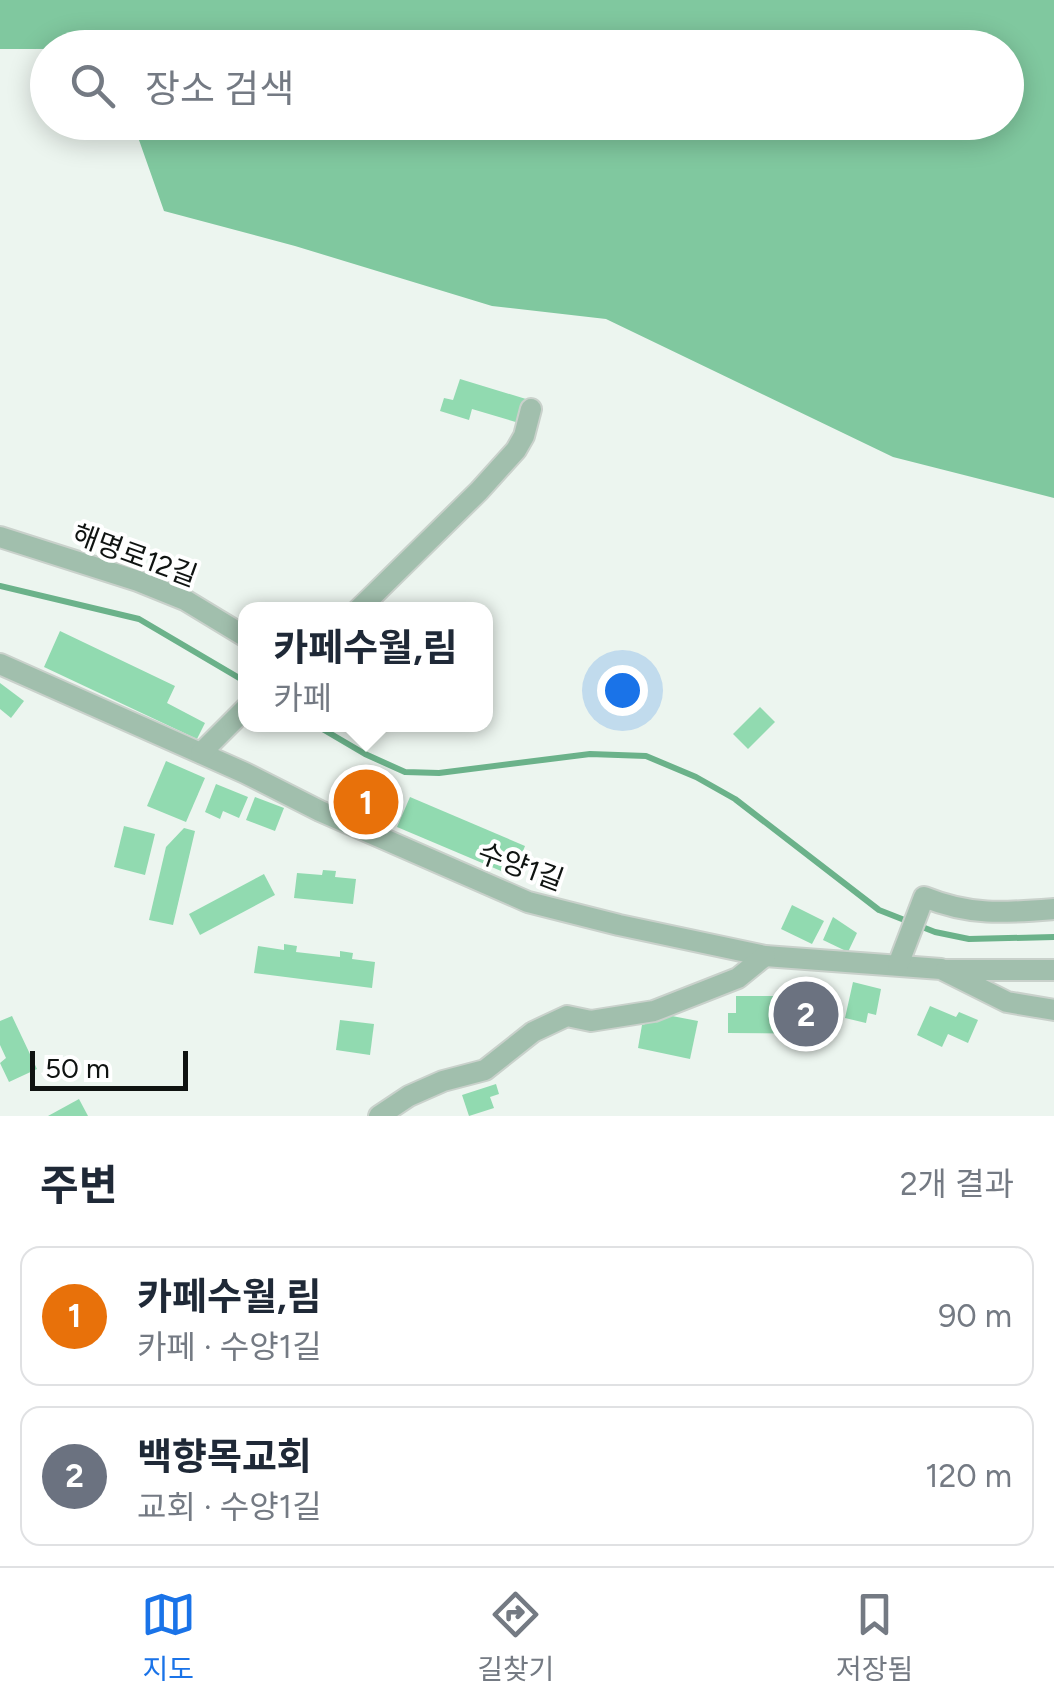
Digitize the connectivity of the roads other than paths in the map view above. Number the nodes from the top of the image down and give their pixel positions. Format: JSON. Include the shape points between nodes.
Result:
{"nodes":[{"id":1,"x":532,"y":409,"type":"dead end"},
{"id":2,"x":0,"y":537,"type":"edge"},
{"id":3,"x":366,"y":602,"type":"edge"},
{"id":4,"x":238,"y":633,"type":"edge"},
{"id":5,"x":0,"y":664,"type":"edge"},
{"id":6,"x":238,"y":715,"type":"edge"},
{"id":7,"x":200,"y":753,"type":"junction"},
{"id":8,"x":1054,"y":909,"type":"edge"},
{"id":9,"x":765,"y":956,"type":"junction"},
{"id":10,"x":901,"y":957,"type":"junction"},
{"id":11,"x":941,"y":970,"type":"junction"},
{"id":12,"x":1054,"y":970,"type":"edge"},
{"id":13,"x":1054,"y":1010,"type":"edge"},
{"id":14,"x":378,"y":1116,"type":"edge"}],
"edges":[{"from":1,"to":3,"type":"street","via":[[516,450]]},
{"from":2,"to":4,"type":"street","name":"해명로12길","via":[[169,594]]},
{"from":5,"to":7,"type":"street","name":"수양1길"},
{"from":6,"to":7,"type":"street"},
{"from":7,"to":9,"type":"street","name":"수양1길","via":[[528,902]]},
{"from":8,"to":10,"type":"street","via":[[982,914],[924,897]]},
{"from":9,"to":10,"type":"street","name":"수양1길"},
{"from":9,"to":14,"type":"street","via":[[738,978],[654,1011],[591,1020],[567,1016],[533,1032],[485,1070],[408,1096]]},
{"from":10,"to":11,"type":"street","name":"수양1길"},
{"from":11,"to":12,"type":"street"},
{"from":11,"to":13,"type":"street","name":"수양1길","via":[[1007,1002]]}]}
